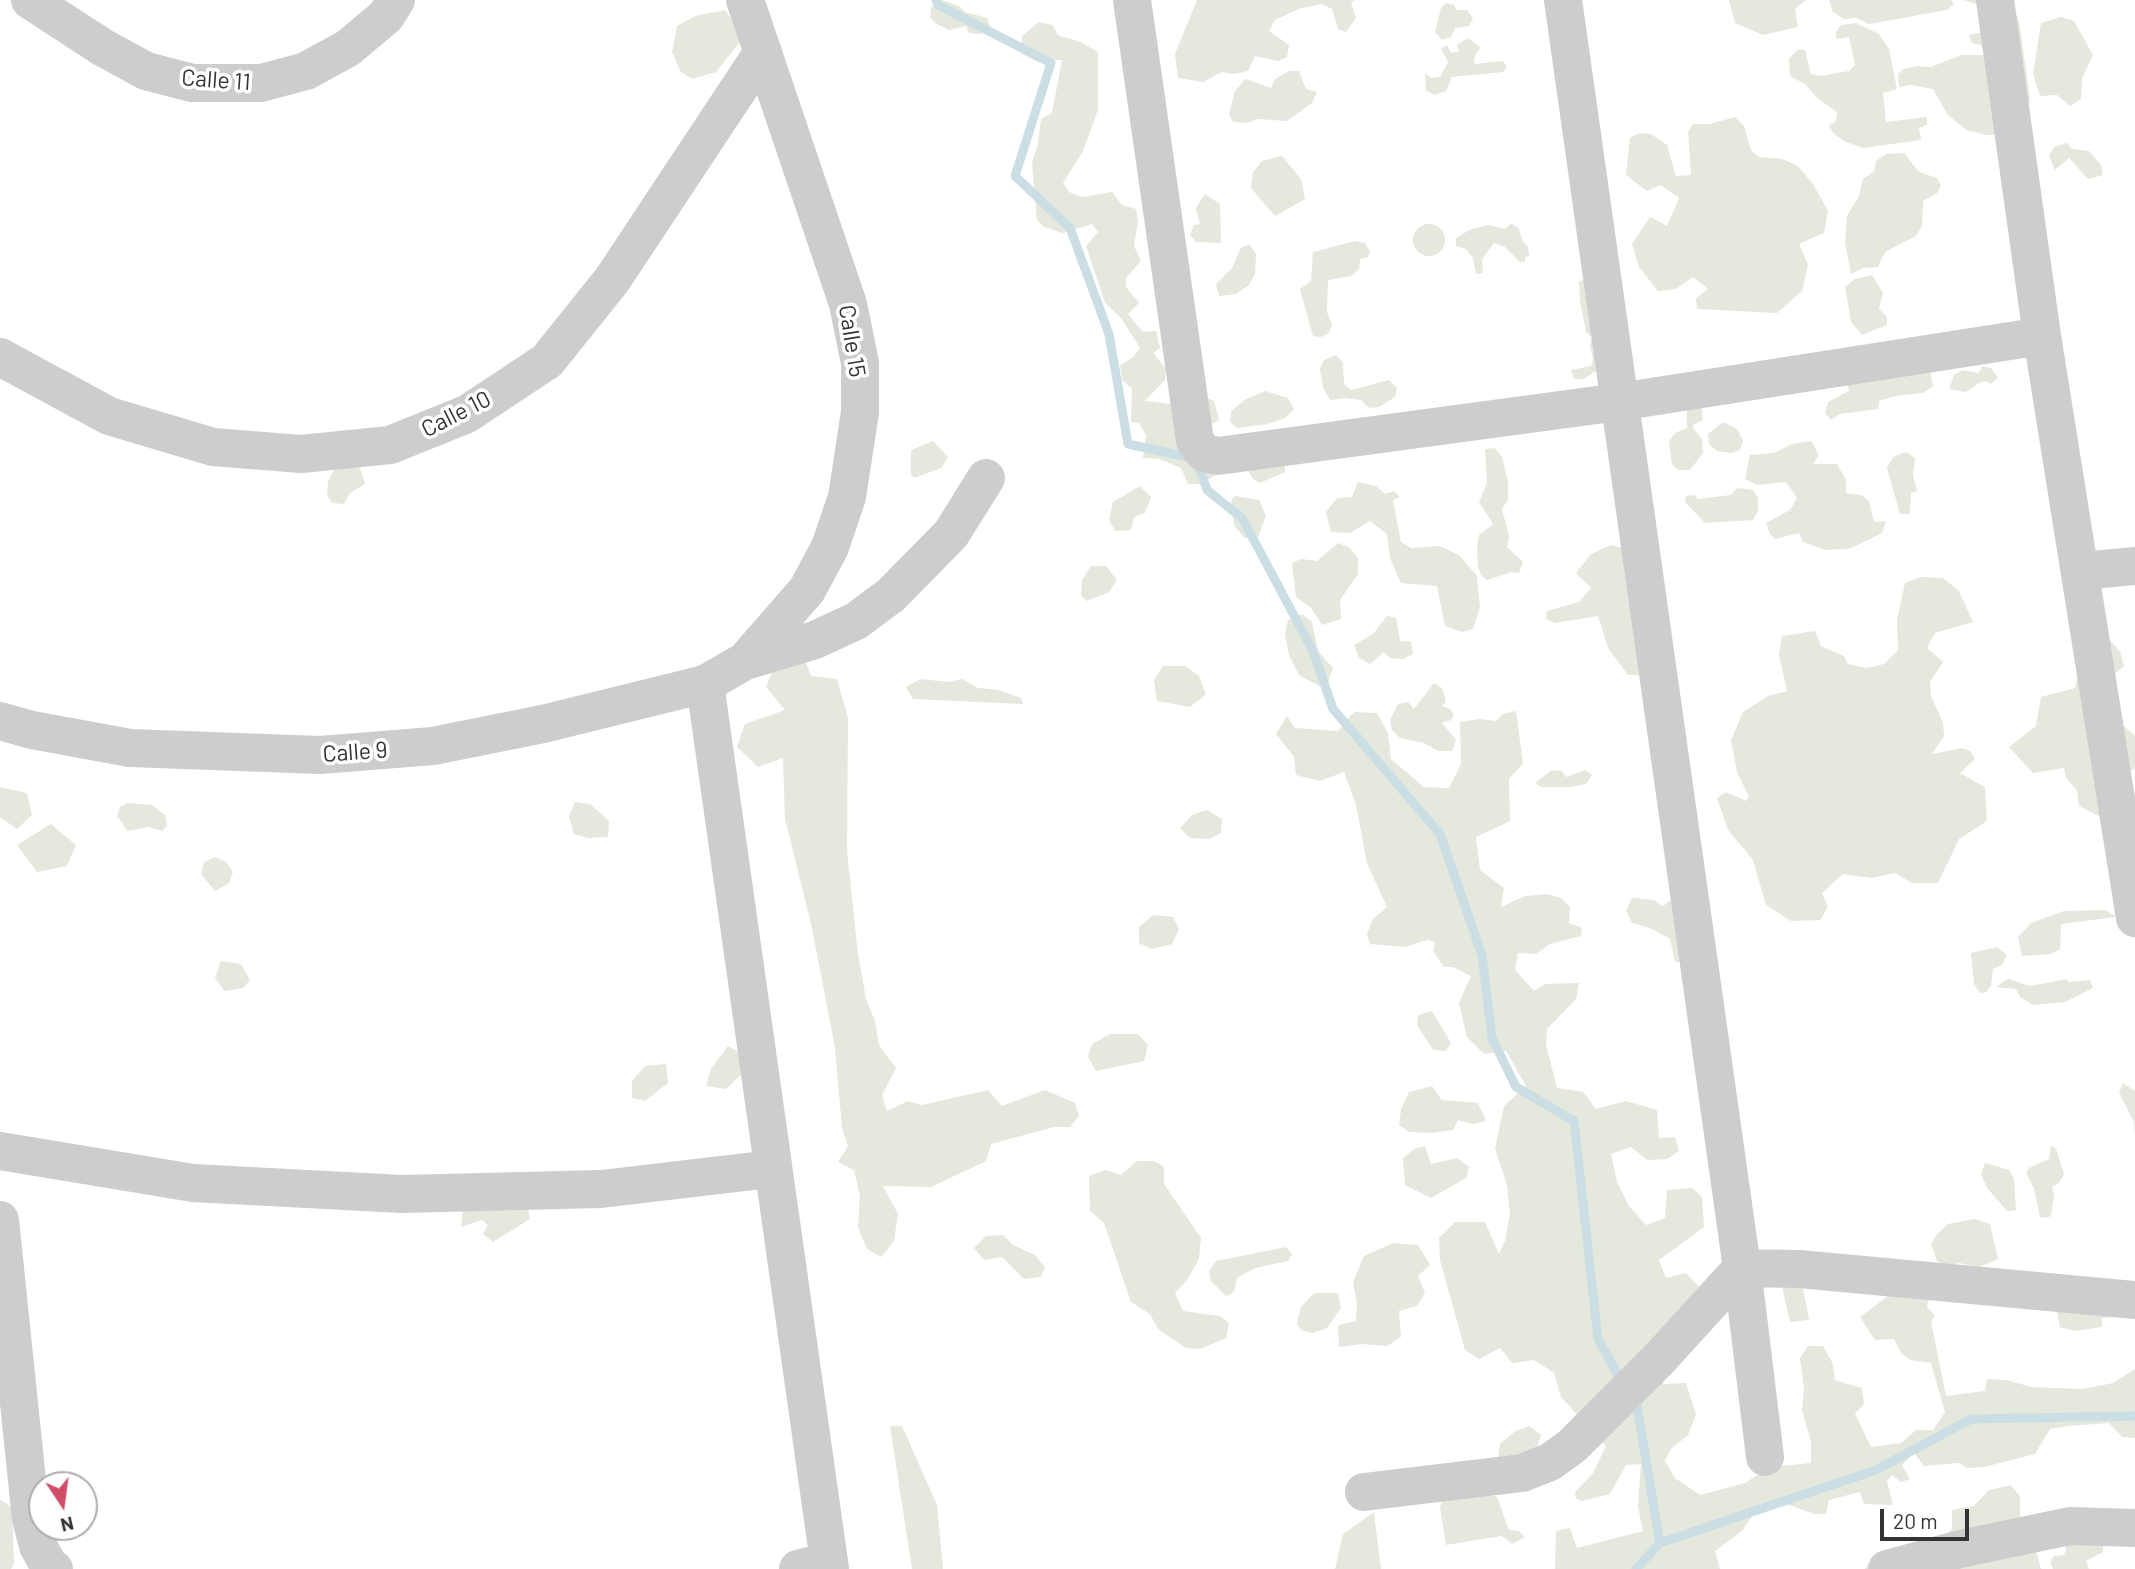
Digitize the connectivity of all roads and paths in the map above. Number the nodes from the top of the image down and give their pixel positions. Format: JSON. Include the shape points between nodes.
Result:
{"nodes":[{"id":1,"x":30,"y":0,"type":"edge"},
{"id":2,"x":396,"y":0,"type":"edge"},
{"id":3,"x":745,"y":0,"type":"edge"},
{"id":4,"x":1132,"y":0,"type":"edge"},
{"id":5,"x":1563,"y":0,"type":"edge"},
{"id":6,"x":1995,"y":0,"type":"edge"},
{"id":7,"x":762,"y":52,"type":"junction"},
{"id":8,"x":2042,"y":337,"type":"junction"},
{"id":9,"x":0,"y":357,"type":"edge"},
{"id":10,"x":1619,"y":402,"type":"junction"},
{"id":11,"x":986,"y":478,"type":"dead end"},
{"id":12,"x":2135,"y":566,"type":"edge"},
{"id":13,"x":2081,"y":571,"type":"junction"},
{"id":14,"x":745,"y":661,"type":"junction"},
{"id":15,"x":705,"y":684,"type":"junction"},
{"id":16,"x":0,"y":721,"type":"edge"},
{"id":17,"x":2134,"y":911,"type":"edge"},
{"id":18,"x":0,"y":1151,"type":"edge"},
{"id":19,"x":772,"y":1169,"type":"junction"},
{"id":20,"x":0,"y":1220,"type":"edge"},
{"id":21,"x":1742,"y":1268,"type":"junction"},
{"id":22,"x":2135,"y":1300,"type":"edge"},
{"id":23,"x":1765,"y":1457,"type":"dead end"},
{"id":24,"x":1364,"y":1492,"type":"dead end"},
{"id":25,"x":2135,"y":1528,"type":"edge"},
{"id":26,"x":819,"y":1566,"type":"edge"},
{"id":27,"x":54,"y":1569,"type":"edge"},
{"id":28,"x":1887,"y":1569,"type":"edge"}],
"edges":[{"from":1,"to":2,"type":"street","name":"Calle 11","via":[[146,71],[192,83],[261,83],[306,71],[348,48],[386,16]]},
{"from":3,"to":7,"type":"street","name":"Calle 15"},
{"from":4,"to":10,"type":"street","via":[[1195,441],[1204,453],[1218,456]]},
{"from":5,"to":10,"type":"street"},
{"from":6,"to":8,"type":"street"},
{"from":7,"to":9,"type":"street","name":"Calle 10","via":[[612,280],[547,361],[467,414],[390,445],[302,454],[213,447],[109,416]]},
{"from":7,"to":14,"type":"street","name":"Calle 15","via":[[848,304],[860,363],[860,412],[847,497],[830,547],[807,590]]},
{"from":8,"to":10,"type":"street"},
{"from":8,"to":13,"type":"street"},
{"from":10,"to":21,"type":"street"},
{"from":11,"to":14,"type":"street","via":[[951,534],[891,595],[856,621],[815,640]]},
{"from":12,"to":13,"type":"street"},
{"from":13,"to":17,"type":"street"},
{"from":14,"to":15,"type":"street","name":"Calle 15"},
{"from":15,"to":16,"type":"street","name":"Calle 9","via":[[433,746],[320,755],[130,748]]},
{"from":15,"to":19,"type":"street"},
{"from":18,"to":19,"type":"street","via":[[193,1183],[402,1194],[601,1189]]},
{"from":19,"to":26,"type":"street"},
{"from":20,"to":27,"type":"street","via":[[32,1519],[38,1546]]},
{"from":21,"to":22,"type":"street","via":[[1799,1269]]},
{"from":21,"to":23,"type":"street"},
{"from":21,"to":24,"type":"street","via":[[1650,1368],[1550,1462],[1522,1473]]},
{"from":25,"to":28,"type":"street","via":[[2070,1526]]}]}
